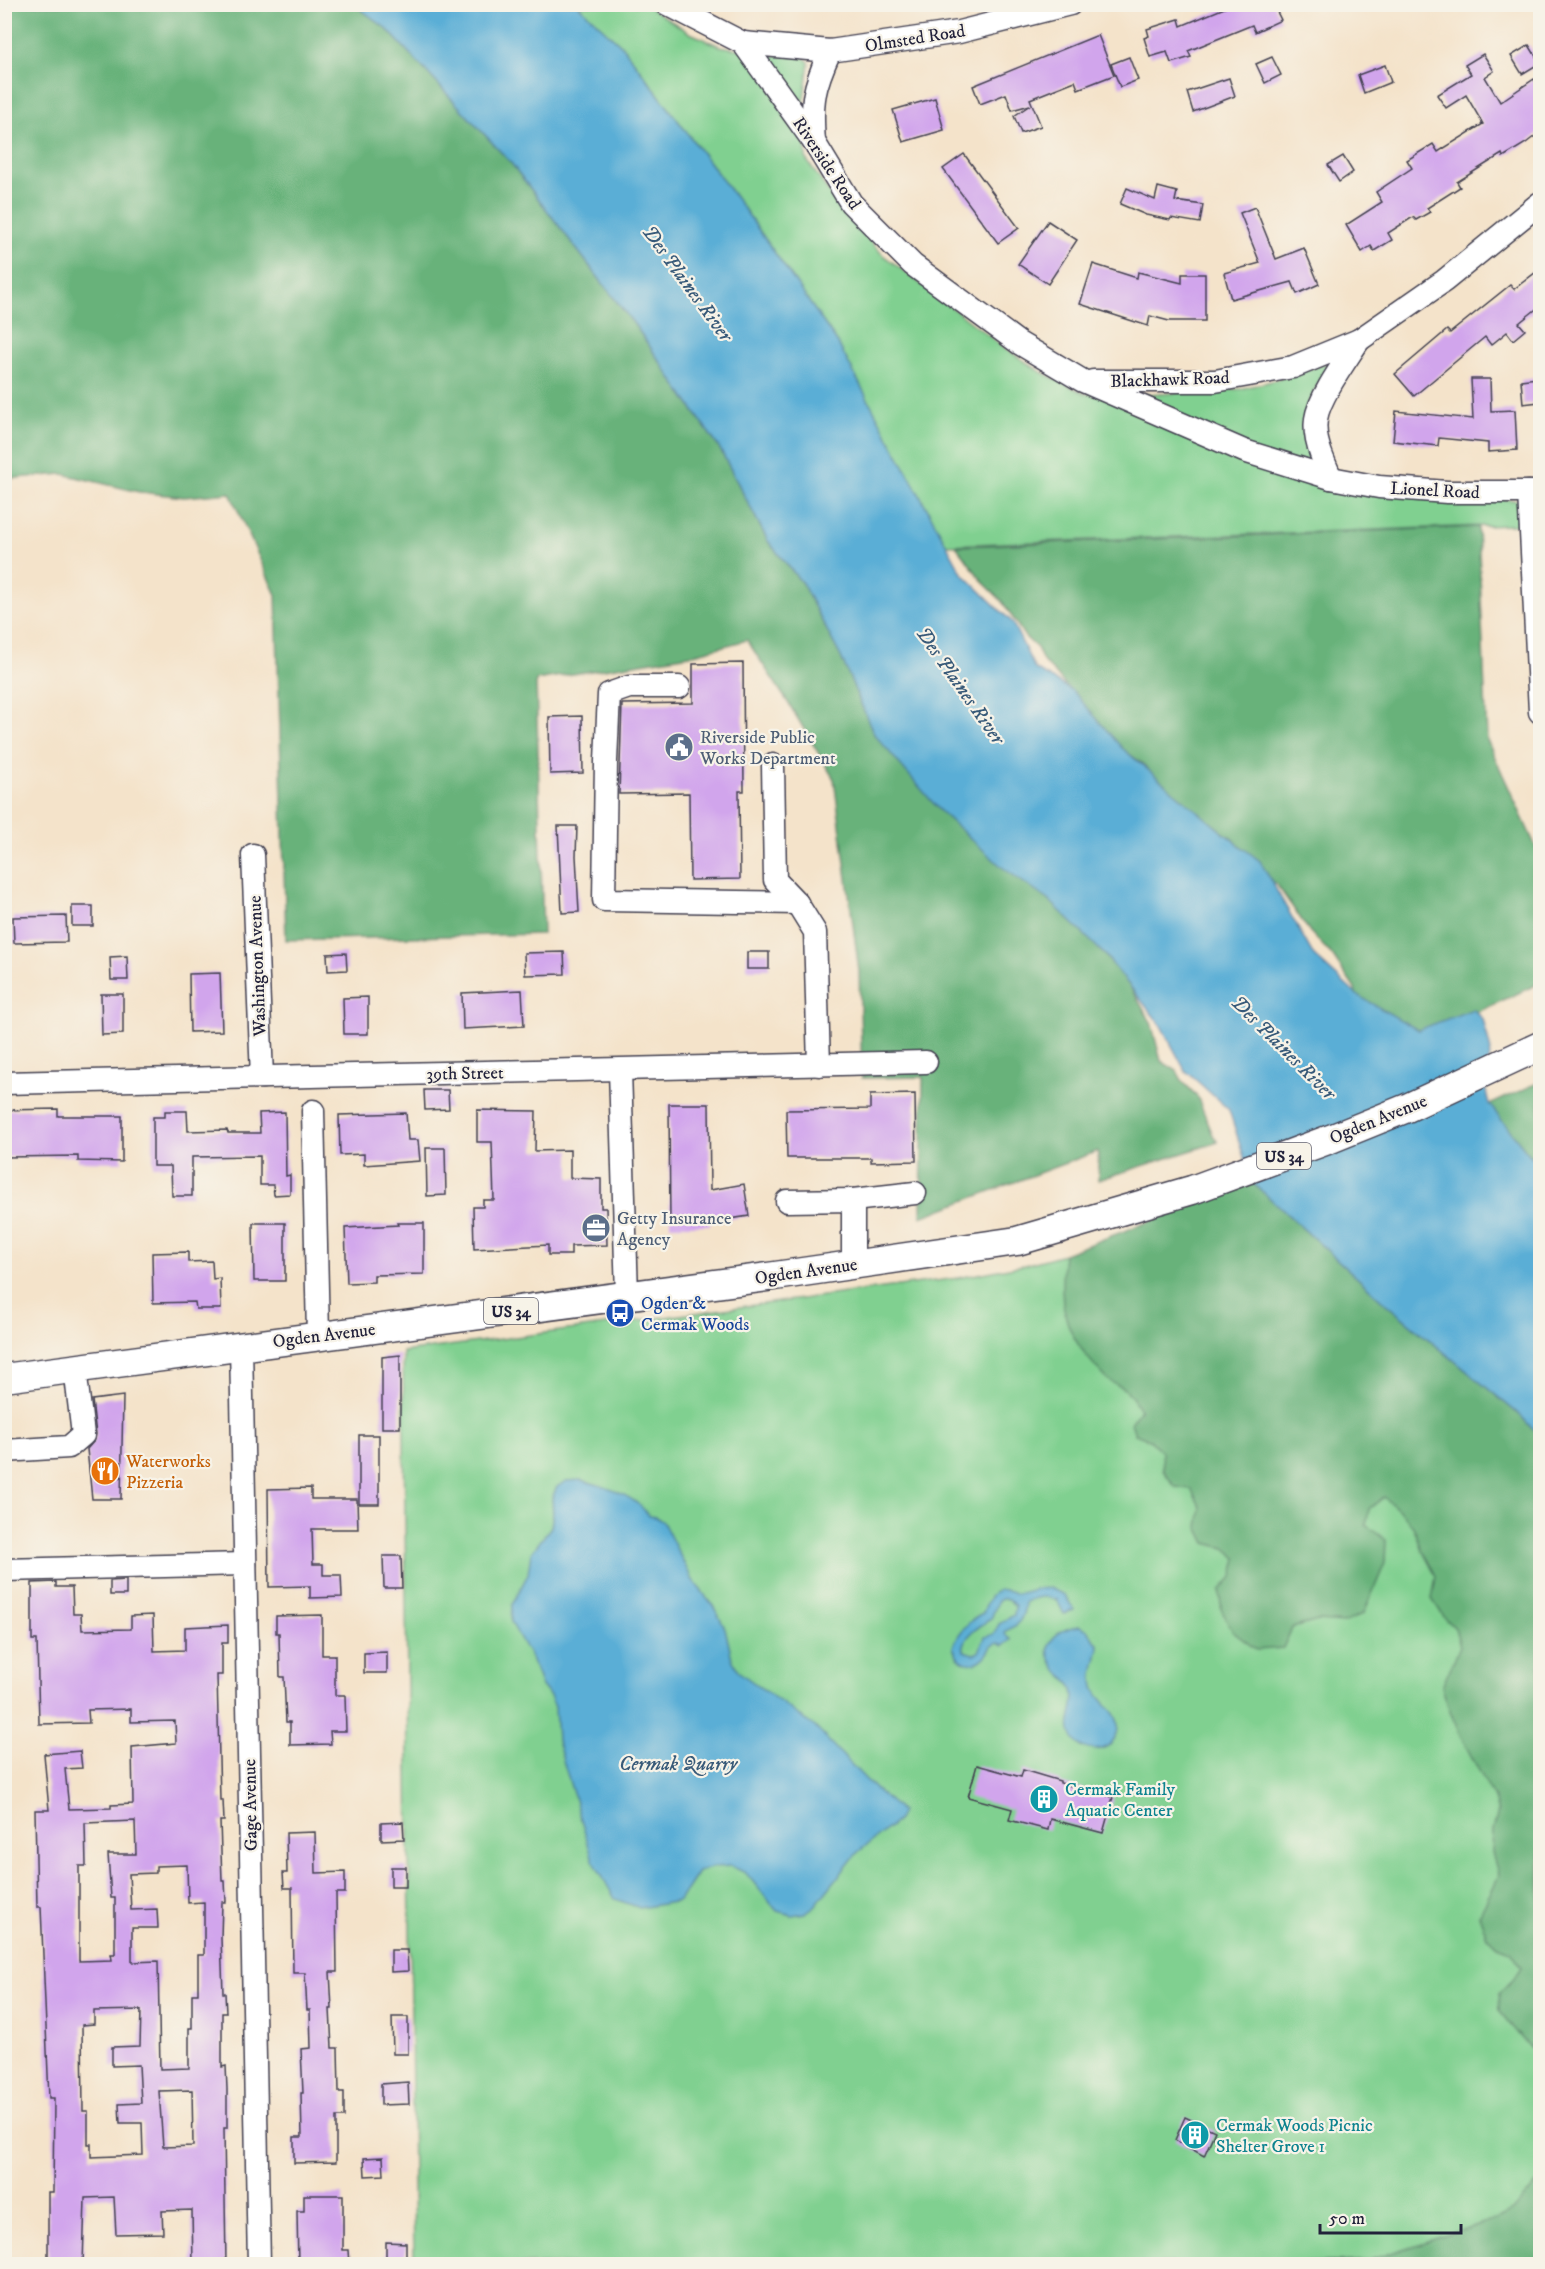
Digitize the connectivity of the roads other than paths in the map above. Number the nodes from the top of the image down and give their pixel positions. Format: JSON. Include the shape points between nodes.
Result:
{"nodes":[{"id":1,"x":667,"y":4,"type":"edge"},
{"id":2,"x":1070,"y":4,"type":"edge"},
{"id":3,"x":743,"y":43,"type":"junction"},
{"id":4,"x":830,"y":51,"type":"junction"},
{"id":5,"x":814,"y":142,"type":"junction"},
{"id":6,"x":1540,"y":203,"type":"edge"},
{"id":7,"x":1359,"y":340,"type":"junction"},
{"id":8,"x":1083,"y":381,"type":"junction"},
{"id":9,"x":1331,"y":478,"type":"junction"},
{"id":10,"x":1535,"y":492,"type":"edge"},
{"id":11,"x":679,"y":687,"type":"dead end"},
{"id":12,"x":1540,"y":712,"type":"edge"},
{"id":13,"x":773,"y":765,"type":"dead end"},
{"id":14,"x":253,"y":855,"type":"dead end"},
{"id":15,"x":797,"y":903,"type":"junction"},
{"id":16,"x":1540,"y":1046,"type":"edge"},
{"id":17,"x":926,"y":1062,"type":"dead end"},
{"id":18,"x":819,"y":1065,"type":"junction"},
{"id":19,"x":621,"y":1070,"type":"junction"},
{"id":20,"x":262,"y":1077,"type":"junction"},
{"id":21,"x":4,"y":1083,"type":"edge"},
{"id":22,"x":313,"y":1111,"type":"dead end"},
{"id":23,"x":915,"y":1193,"type":"dead end"},
{"id":24,"x":853,"y":1200,"type":"junction"},
{"id":25,"x":787,"y":1202,"type":"dead end"},
{"id":26,"x":853,"y":1264,"type":"junction"},
{"id":27,"x":627,"y":1295,"type":"junction"},
{"id":28,"x":318,"y":1335,"type":"junction"},
{"id":29,"x":241,"y":1345,"type":"junction"},
{"id":30,"x":75,"y":1368,"type":"junction"},
{"id":31,"x":4,"y":1378,"type":"edge"},
{"id":32,"x":4,"y":1451,"type":"edge"},
{"id":33,"x":245,"y":1564,"type":"junction"},
{"id":34,"x":4,"y":1570,"type":"edge"},
{"id":35,"x":260,"y":2265,"type":"edge"}],
"edges":[{"from":1,"to":3,"type":"street","name":"Riverside Road"},
{"from":2,"to":4,"type":"street","name":"Olmsted Road","via":[[959,32]]},
{"from":3,"to":4,"type":"street","name":"Olmsted Road"},
{"from":3,"to":5,"type":"street","name":"Riverside Road"},
{"from":4,"to":5,"type":"street","via":[[818,75],[812,105]]},
{"from":5,"to":8,"type":"street","name":"Riverside Road","via":[[851,203],[913,265],[1019,343]]},
{"from":6,"to":7,"type":"street","name":"Blackhawk Road","via":[[1444,281]]},
{"from":7,"to":8,"type":"street","name":"Blackhawk Road","via":[[1293,367],[1215,381]]},
{"from":7,"to":9,"type":"street","name":"Blackhawk Road","via":[[1329,387],[1316,418],[1319,450]]},
{"from":8,"to":9,"type":"street","name":"Riverside Road","via":[[1244,451]]},
{"from":9,"to":10,"type":"street","name":"Lionel Road","via":[[1379,487],[1447,492]]},
{"from":10,"to":12,"type":"street"},
{"from":11,"to":15,"type":"street","via":[[629,687],[609,694],[604,900]]},
{"from":13,"to":15,"type":"street","via":[[775,880]]},
{"from":14,"to":20,"type":"street","name":"Washington Avenue"},
{"from":15,"to":18,"type":"street","via":[[815,932]]},
{"from":16,"to":26,"type":"main road","name":"Ogden Avenue","number":"US 34","via":[[1407,1108],[1192,1190],[1017,1241]]},
{"from":17,"to":18,"type":"street","name":"39th Street"},
{"from":18,"to":19,"type":"street","name":"39th Street"},
{"from":19,"to":20,"type":"street","name":"39th Street"},
{"from":19,"to":27,"type":"street"},
{"from":20,"to":21,"type":"street","name":"39th Street"},
{"from":22,"to":28,"type":"street"},
{"from":23,"to":24,"type":"street"},
{"from":24,"to":25,"type":"street"},
{"from":24,"to":26,"type":"street"},
{"from":26,"to":27,"type":"main road","name":"Ogden Avenue","number":"US 34"},
{"from":27,"to":28,"type":"main road","name":"Ogden Avenue","number":"US 34"},
{"from":28,"to":29,"type":"main road","name":"Ogden Avenue","number":"US 34"},
{"from":29,"to":30,"type":"main road","name":"Ogden Avenue","number":"US 34"},
{"from":29,"to":33,"type":"street","name":"Gage Avenue"},
{"from":30,"to":31,"type":"main road","name":"Ogden Avenue","number":"US 34"},
{"from":30,"to":32,"type":"street","via":[[83,1435],[69,1447]]},
{"from":33,"to":34,"type":"street"},
{"from":33,"to":35,"type":"street","name":"Gage Avenue"}]}
